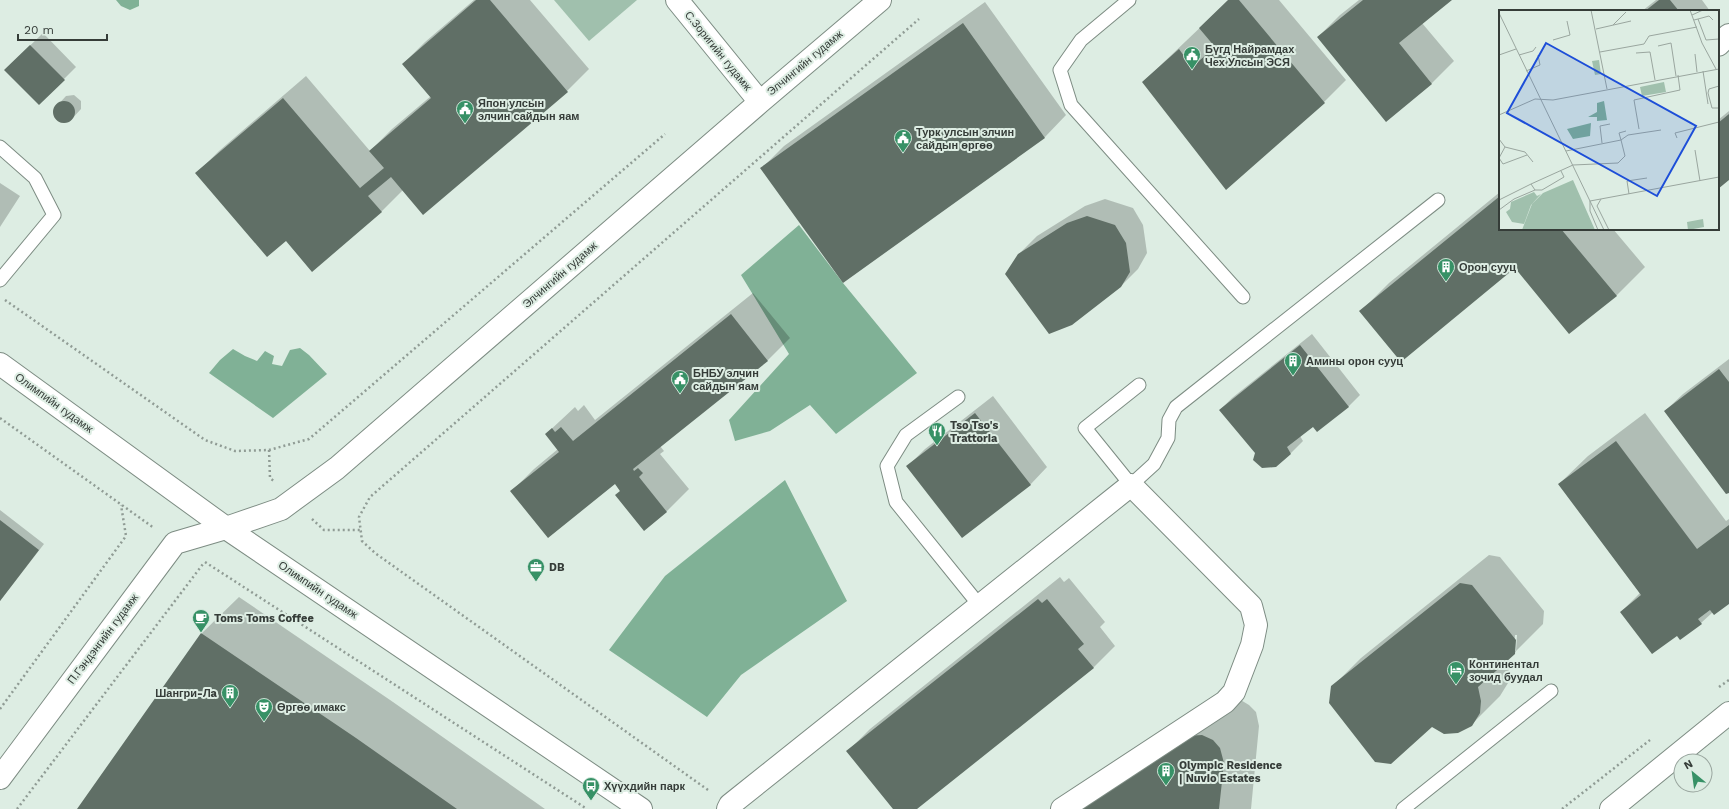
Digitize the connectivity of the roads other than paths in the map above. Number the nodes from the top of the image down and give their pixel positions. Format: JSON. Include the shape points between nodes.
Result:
{"nodes":[{"id":1,"x":677,"y":0,"type":"edge"},
{"id":2,"x":880,"y":0,"type":"edge"},
{"id":3,"x":1129,"y":0,"type":"edge"},
{"id":4,"x":1729,"y":34,"type":"edge"},
{"id":5,"x":1719,"y":44,"type":"edge"},
{"id":6,"x":760,"y":102,"type":"junction"},
{"id":7,"x":0,"y":147,"type":"edge"},
{"id":8,"x":1438,"y":200,"type":"dead end"},
{"id":9,"x":0,"y":280,"type":"edge"},
{"id":10,"x":1243,"y":297,"type":"dead end"},
{"id":11,"x":0,"y":364,"type":"edge"},
{"id":12,"x":1138,"y":385,"type":"dead end"},
{"id":13,"x":958,"y":396,"type":"dead end"},
{"id":14,"x":1131,"y":485,"type":"junction"},
{"id":15,"x":226,"y":528,"type":"junction"},
{"id":16,"x":980,"y":606,"type":"junction"},
{"id":17,"x":1551,"y":691,"type":"dead end"},
{"id":18,"x":1729,"y":713,"type":"edge"},
{"id":19,"x":0,"y":778,"type":"edge"},
{"id":20,"x":729,"y":807,"type":"edge"},
{"id":21,"x":641,"y":809,"type":"edge"},
{"id":22,"x":1062,"y":809,"type":"edge"},
{"id":23,"x":1403,"y":809,"type":"edge"},
{"id":24,"x":1611,"y":809,"type":"edge"}],
"edges":[{"from":1,"to":6,"type":"street","name":"С.Зоригийн гудамж"},
{"from":2,"to":6,"type":"street","name":"Элчингийн гудамж"},
{"from":3,"to":10,"type":"lane","via":[[1081,40],[1060,70],[1071,105]]},
{"from":4,"to":5,"type":"street"},
{"from":6,"to":15,"type":"street","name":"Элчингийн гудамж","via":[[337,468],[281,509]]},
{"from":7,"to":9,"type":"lane","via":[[35,178],[54,215]]},
{"from":8,"to":14,"type":"lane","via":[[1176,407],[1169,420],[1168,438],[1154,464]]},
{"from":11,"to":15,"type":"street","name":"Олимпийн гудамж"},
{"from":12,"to":14,"type":"lane","via":[[1085,428]]},
{"from":13,"to":16,"type":"lane","via":[[906,435],[887,466],[896,502]]},
{"from":14,"to":16,"type":"street"},
{"from":14,"to":22,"type":"street","via":[[1251,606],[1256,625],[1252,645],[1234,692],[1225,702]]},
{"from":15,"to":19,"type":"street","name":"П.Гэндэнгийн гудамж","via":[[175,543]]},
{"from":15,"to":21,"type":"street","name":"Олимпийн гудамж"},
{"from":16,"to":20,"type":"street"},
{"from":17,"to":23,"type":"lane"},
{"from":18,"to":24,"type":"street"}]}
